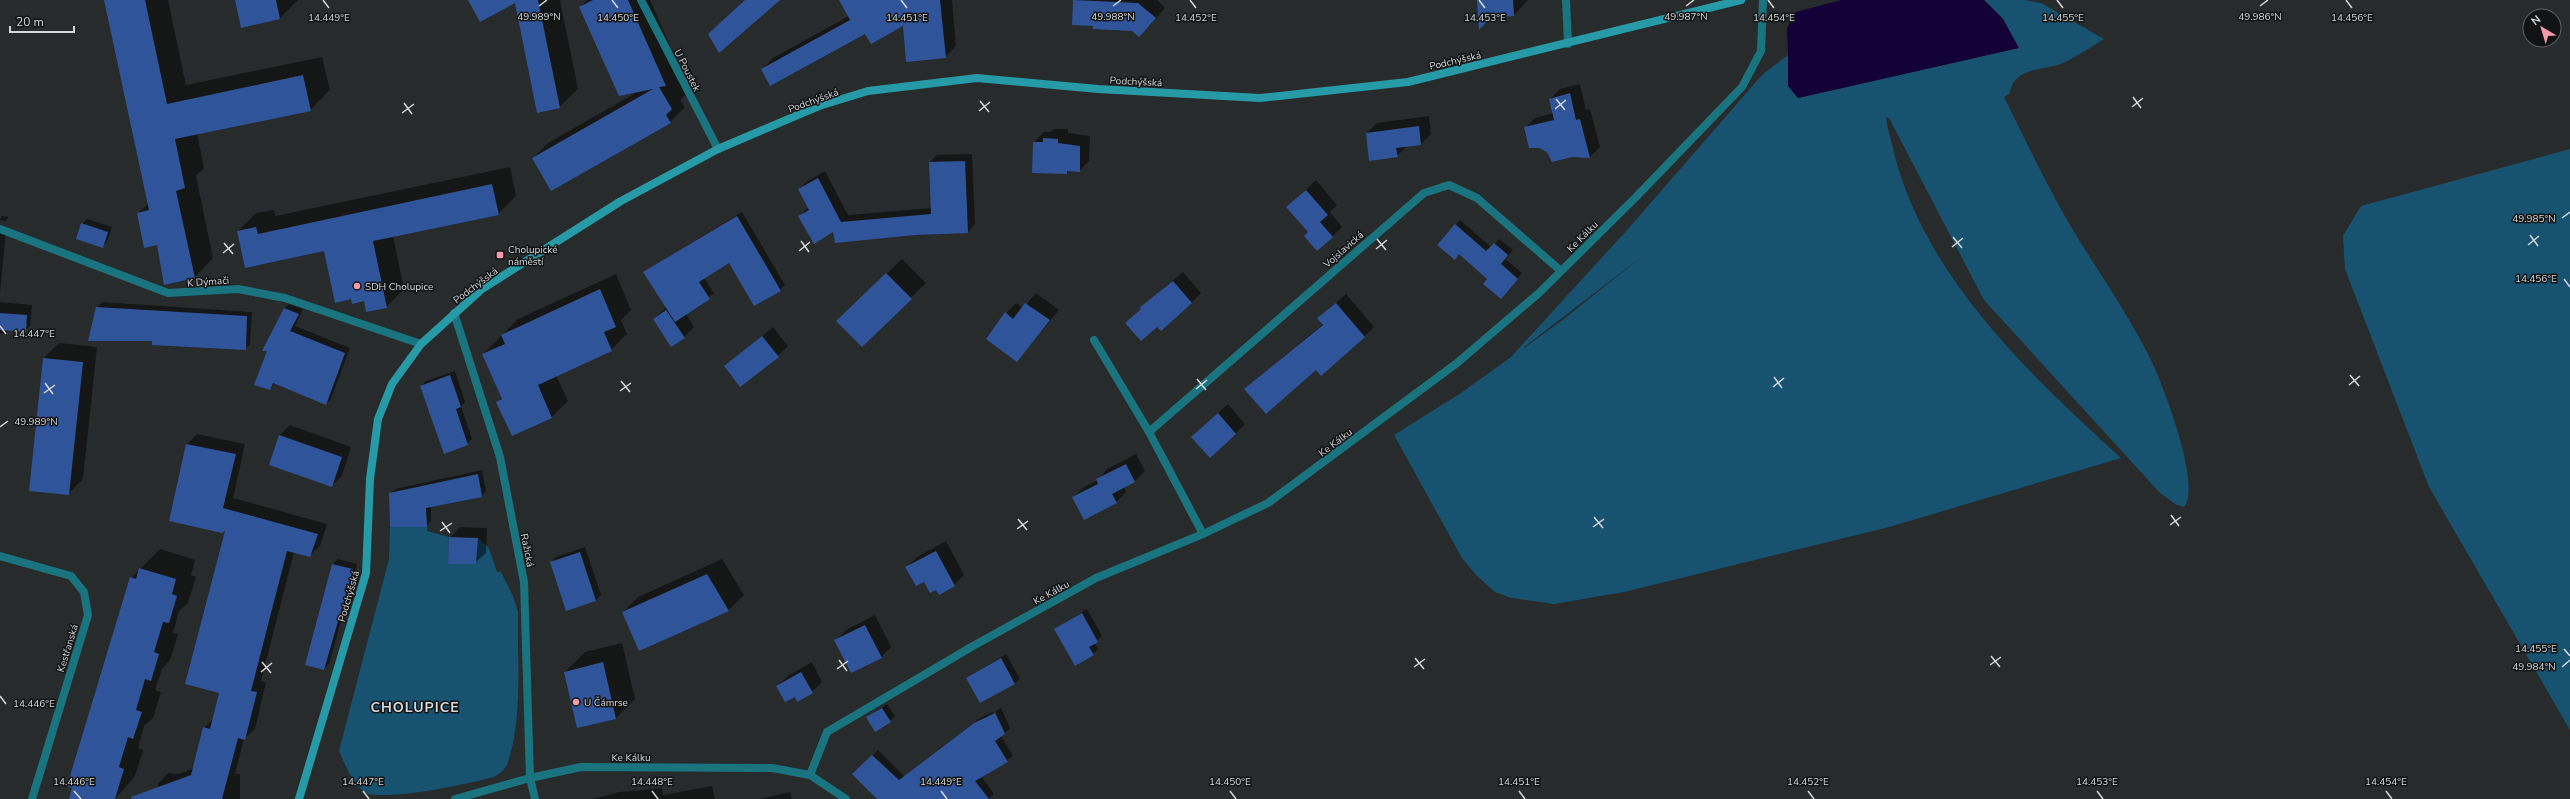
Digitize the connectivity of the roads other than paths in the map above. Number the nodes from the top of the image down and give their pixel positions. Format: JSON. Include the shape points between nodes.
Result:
{"nodes":[{"id":1,"x":641,"y":0,"type":"edge"},
{"id":2,"x":1566,"y":0,"type":"edge"},
{"id":3,"x":1741,"y":0,"type":"edge"},
{"id":4,"x":1763,"y":0,"type":"edge"},
{"id":5,"x":1568,"y":44,"type":"junction"},
{"id":6,"x":718,"y":149,"type":"junction"},
{"id":7,"x":0,"y":229,"type":"edge"},
{"id":8,"x":1561,"y":271,"type":"junction"},
{"id":9,"x":454,"y":313,"type":"junction"},
{"id":10,"x":1094,"y":340,"type":"dead end"},
{"id":11,"x":421,"y":344,"type":"junction"},
{"id":12,"x":1149,"y":432,"type":"junction"},
{"id":13,"x":1203,"y":534,"type":"junction"},
{"id":14,"x":0,"y":556,"type":"edge"},
{"id":15,"x":810,"y":775,"type":"junction"},
{"id":16,"x":530,"y":778,"type":"junction"},
{"id":17,"x":32,"y":799,"type":"edge"},
{"id":18,"x":299,"y":799,"type":"edge"},
{"id":19,"x":455,"y":799,"type":"edge"},
{"id":20,"x":535,"y":799,"type":"edge"},
{"id":21,"x":846,"y":799,"type":"edge"}],
"edges":[{"from":1,"to":6,"type":"street","name":"U Poustek"},
{"from":2,"to":5,"type":"street"},
{"from":3,"to":5,"type":"street","name":"Podchýšská"},
{"from":4,"to":8,"type":"street","name":"Ke Kálku","via":[[1761,51],[1742,87]]},
{"from":5,"to":6,"type":"street","name":"Podchýšská","via":[[1408,82],[1260,98],[1098,89],[977,78],[868,91],[819,106]]},
{"from":6,"to":9,"type":"street","name":"Podchýšská","via":[[621,201],[564,236],[482,289]]},
{"from":7,"to":11,"type":"street","name":"K Dýmači","via":[[168,293],[238,289],[285,298]]},
{"from":8,"to":12,"type":"street","name":"Vojslavická","via":[[1477,198],[1449,185],[1424,192]]},
{"from":8,"to":13,"type":"street","name":"Ke Kálku","via":[[1457,363],[1275,499]]},
{"from":9,"to":11,"type":"street","name":"Podchýšská"},
{"from":9,"to":16,"type":"street","name":"Ražická","via":[[500,457],[524,582]]},
{"from":10,"to":12,"type":"street"},
{"from":11,"to":18,"type":"street","name":"Podchýšská","via":[[392,384],[378,419],[370,479],[366,573]]},
{"from":12,"to":13,"type":"street"},
{"from":13,"to":15,"type":"street","name":"Ke Kálku","via":[[1096,578],[826,732]]},
{"from":14,"to":17,"type":"street","name":"Kestřanská","via":[[71,576],[84,592],[88,615]]},
{"from":15,"to":16,"type":"street","name":"Ke Kálku","via":[[772,768],[581,767]]},
{"from":15,"to":21,"type":"street","name":"Ke Kálku"},
{"from":16,"to":19,"type":"street","name":"Ke Kálku"},
{"from":16,"to":20,"type":"street","name":"Ražická"}]}
